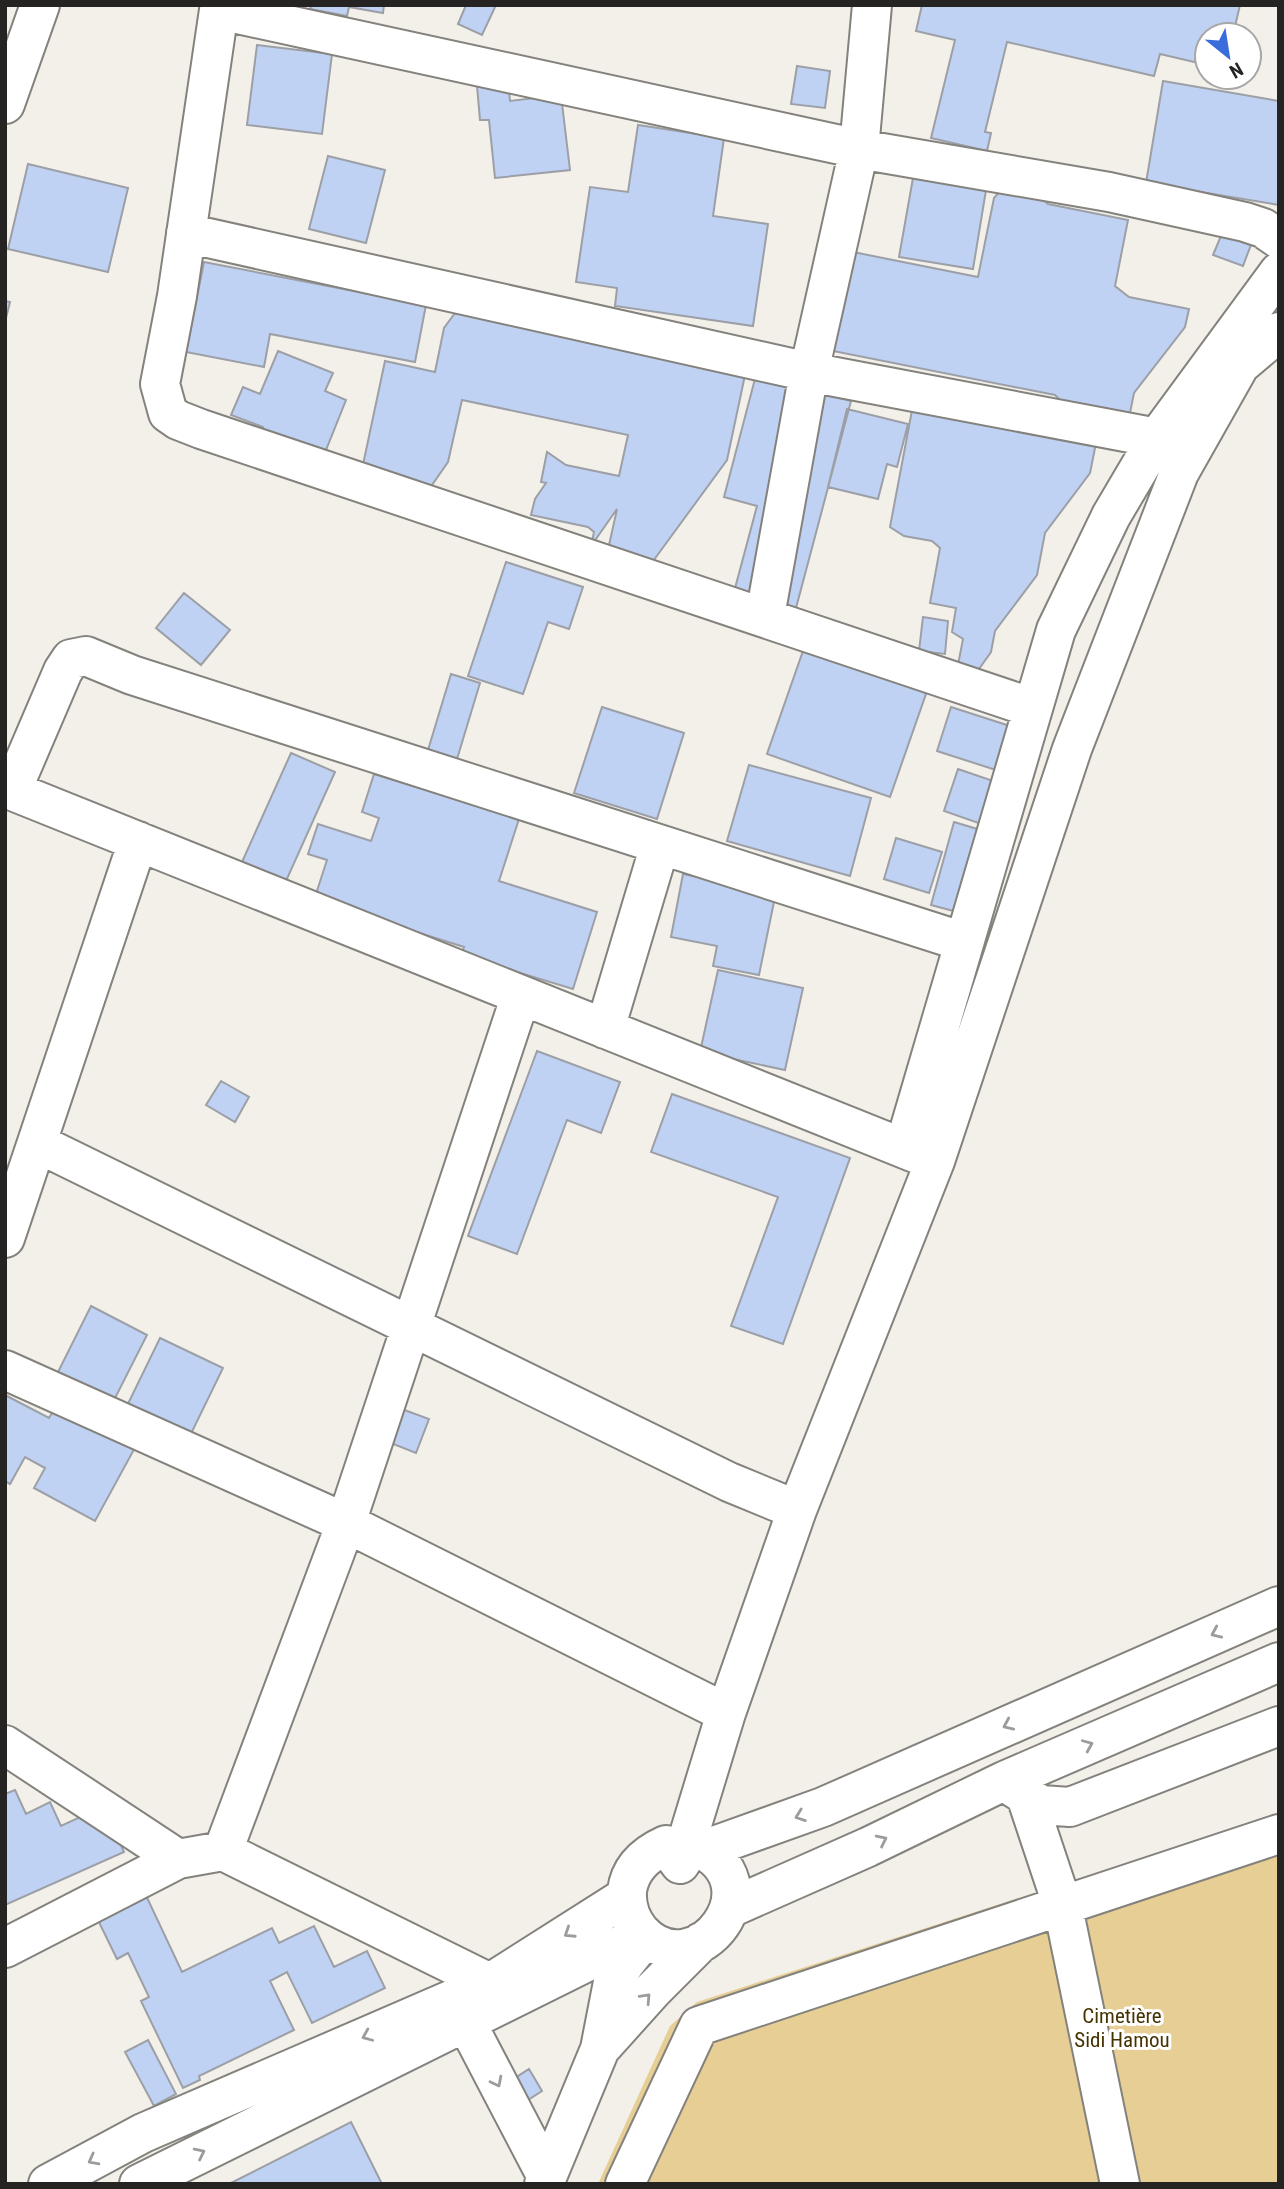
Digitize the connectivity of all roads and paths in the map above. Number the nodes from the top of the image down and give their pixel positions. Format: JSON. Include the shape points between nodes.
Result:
{"nodes":[{"id":1,"x":40,"y":5,"type":"edge"},
{"id":2,"x":873,"y":5,"type":"edge"},
{"id":3,"x":220,"y":8,"type":"edge"},
{"id":4,"x":7,"y":96,"type":"edge"},
{"id":5,"x":859,"y":149,"type":"junction"},
{"id":6,"x":186,"y":233,"type":"junction"},
{"id":7,"x":1279,"y":239,"type":"edge"},
{"id":8,"x":1279,"y":272,"type":"edge"},
{"id":9,"x":1279,"y":332,"type":"edge"},
{"id":10,"x":809,"y":372,"type":"junction"},
{"id":11,"x":1157,"y":438,"type":"junction"},
{"id":12,"x":765,"y":616,"type":"junction"},
{"id":13,"x":1033,"y":708,"type":"junction"},
{"id":14,"x":8,"y":789,"type":"edge"},
{"id":15,"x":138,"y":841,"type":"junction"},
{"id":16,"x":660,"y":845,"type":"junction"},
{"id":17,"x":964,"y":942,"type":"junction"},
{"id":18,"x":521,"y":995,"type":"junction"},
{"id":19,"x":605,"y":1029,"type":"junction"},
{"id":20,"x":37,"y":1143,"type":"junction"},
{"id":21,"x":919,"y":1154,"type":"junction"},
{"id":22,"x":5,"y":1238,"type":"edge"},
{"id":23,"x":410,"y":1324,"type":"junction"},
{"id":24,"x":5,"y":1370,"type":"edge"},
{"id":25,"x":797,"y":1510,"type":"junction"},
{"id":26,"x":346,"y":1524,"type":"junction"},
{"id":27,"x":1279,"y":1606,"type":"edge"},
{"id":28,"x":1279,"y":1662,"type":"edge"},
{"id":29,"x":726,"y":1713,"type":"junction"},
{"id":30,"x":1279,"y":1726,"type":"edge"},
{"id":31,"x":5,"y":1745,"type":"edge"},
{"id":32,"x":1015,"y":1789,"type":"junction"},
{"id":33,"x":1279,"y":1834,"type":"edge"},
{"id":34,"x":223,"y":1851,"type":"junction"},
{"id":35,"x":692,"y":1857,"type":"junction"},
{"id":36,"x":178,"y":1859,"type":"junction"},
{"id":37,"x":627,"y":1896,"type":"junction"},
{"id":38,"x":1063,"y":1907,"type":"junction"},
{"id":39,"x":730,"y":1908,"type":"junction"},
{"id":40,"x":645,"y":1935,"type":"junction"},
{"id":41,"x":701,"y":1942,"type":"junction"},
{"id":42,"x":5,"y":1948,"type":"edge"},
{"id":43,"x":490,"y":1983,"type":"junction"},
{"id":44,"x":466,"y":2022,"type":"junction"},
{"id":45,"x":600,"y":2049,"type":"junction"},
{"id":46,"x":143,"y":2133,"type":"junction"},
{"id":47,"x":150,"y":2178,"type":"edge"},
{"id":48,"x":546,"y":2181,"type":"edge"},
{"id":49,"x":48,"y":2184,"type":"edge"},
{"id":50,"x":625,"y":2184,"type":"edge"},
{"id":51,"x":1120,"y":2184,"type":"edge"}],
"edges":[{"from":1,"to":4,"type":"street"},
{"from":2,"to":5,"type":"street"},
{"from":3,"to":5,"type":"street"},
{"from":3,"to":6,"type":"street"},
{"from":5,"to":7,"type":"street","via":[[1109,192],[1245,222]]},
{"from":5,"to":10,"type":"street"},
{"from":6,"to":10,"type":"street"},
{"from":6,"to":12,"type":"street","via":[[160,384],[168,413],[178,420]]},
{"from":8,"to":11,"type":"street"},
{"from":9,"to":21,"type":"street","via":[[1240,365],[1179,473]]},
{"from":10,"to":11,"type":"street"},
{"from":10,"to":12,"type":"street"},
{"from":11,"to":13,"type":"street","via":[[1111,516],[1056,630]]},
{"from":12,"to":13,"type":"street"},
{"from":13,"to":17,"type":"street"},
{"from":14,"to":15,"type":"street"},
{"from":14,"to":16,"type":"street","via":[[63,670],[71,659],[86,656]]},
{"from":15,"to":18,"type":"street"},
{"from":15,"to":20,"type":"street"},
{"from":16,"to":17,"type":"street"},
{"from":16,"to":19,"type":"street"},
{"from":17,"to":21,"type":"street"},
{"from":18,"to":19,"type":"street"},
{"from":18,"to":23,"type":"street"},
{"from":19,"to":21,"type":"street"},
{"from":20,"to":22,"type":"street"},
{"from":20,"to":23,"type":"street"},
{"from":21,"to":25,"type":"street"},
{"from":23,"to":25,"type":"street","via":[[729,1482]]},
{"from":23,"to":26,"type":"street"},
{"from":24,"to":26,"type":"street"},
{"from":25,"to":29,"type":"street"},
{"from":26,"to":29,"type":"street"},
{"from":26,"to":34,"type":"street"},
{"from":27,"to":35,"type":"street","one_way":true,"via":[[823,1807]]},
{"from":32,"to":28,"type":"street","one_way":true},
{"from":29,"to":35,"type":"street"},
{"from":30,"to":32,"type":"street","via":[[1070,1807],[1041,1805]]},
{"from":31,"to":36,"type":"street"},
{"from":32,"to":38,"type":"street"},
{"from":39,"to":32,"type":"street","one_way":true,"via":[[867,1847]]},
{"from":33,"to":38,"type":"street"},
{"from":34,"to":36,"type":"street"},
{"from":34,"to":43,"type":"street"},
{"from":35,"to":37,"type":"street","via":[[666,1845],[653,1851],[634,1870]]},
{"from":35,"to":39,"type":"street","via":[[714,1857],[723,1868],[729,1881]]},
{"from":36,"to":42,"type":"street"},
{"from":37,"to":40,"type":"street","via":[[634,1923]]},
{"from":37,"to":43,"type":"street","one_way":true},
{"from":38,"to":50,"type":"street","via":[[699,2026]]},
{"from":38,"to":51,"type":"street"},
{"from":39,"to":41,"type":"street","via":[[720,1928]]},
{"from":40,"to":41,"type":"street","via":[[673,1948]]},
{"from":40,"to":44,"type":"street"},
{"from":40,"to":45,"type":"street","via":[[613,1982]]},
{"from":45,"to":41,"type":"street","one_way":true},
{"from":43,"to":46,"type":"street","one_way":true},
{"from":47,"to":44,"type":"street","one_way":true},
{"from":44,"to":48,"type":"street","one_way":true},
{"from":45,"to":48,"type":"street"},
{"from":46,"to":47,"type":"street"},
{"from":46,"to":49,"type":"street","one_way":true}]}
